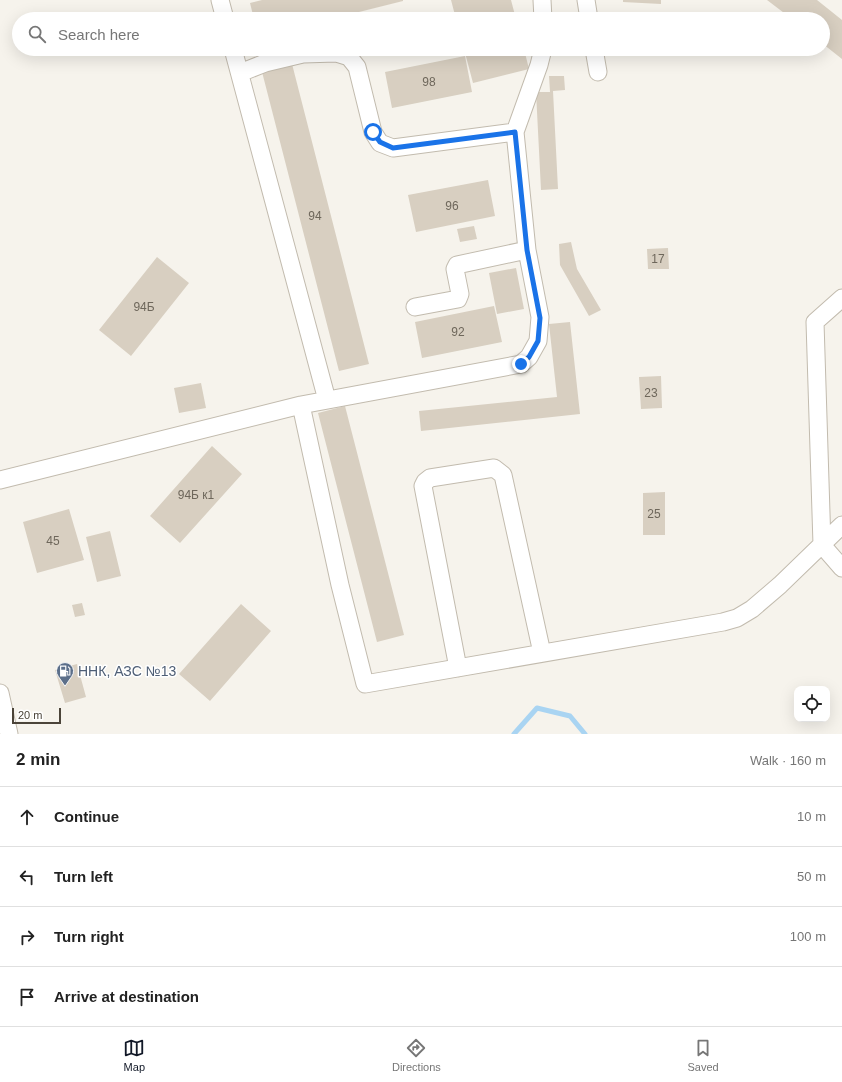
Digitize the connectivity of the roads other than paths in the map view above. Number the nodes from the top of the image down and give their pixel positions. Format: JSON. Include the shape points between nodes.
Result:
{"nodes":[{"id":1,"x":220,"y":0,"type":"edge"},
{"id":2,"x":542,"y":0,"type":"edge"},
{"id":3,"x":586,"y":0,"type":"edge"},
{"id":4,"x":223,"y":12,"type":"edge"},
{"id":5,"x":543,"y":12,"type":"edge"},
{"id":6,"x":588,"y":12,"type":"edge"},
{"id":7,"x":235,"y":56,"type":"edge"},
{"id":8,"x":295,"y":56,"type":"edge"},
{"id":9,"x":345,"y":56,"type":"edge"},
{"id":10,"x":541,"y":56,"type":"edge"},
{"id":11,"x":595,"y":56,"type":"edge"},
{"id":12,"x":598,"y":72,"type":"dead end"},
{"id":13,"x":240,"y":73,"type":"junction"},
{"id":14,"x":515,"y":132,"type":"junction"},
{"id":15,"x":527,"y":250,"type":"junction"},
{"id":16,"x":842,"y":298,"type":"edge"},
{"id":17,"x":415,"y":307,"type":"dead end"},
{"id":18,"x":327,"y":400,"type":"junction"},
{"id":19,"x":301,"y":406,"type":"junction"},
{"id":20,"x":0,"y":480,"type":"edge"},
{"id":21,"x":842,"y":515,"type":"edge"},
{"id":22,"x":842,"y":525,"type":"edge"},
{"id":23,"x":822,"y":545,"type":"junction"},
{"id":24,"x":842,"y":568,"type":"edge"},
{"id":25,"x":542,"y":653,"type":"junction"},
{"id":26,"x":458,"y":668,"type":"junction"},
{"id":27,"x":0,"y":693,"type":"edge"},
{"id":28,"x":9,"y":734,"type":"edge"}],
"edges":[{"from":1,"to":4,"type":"street"},
{"from":2,"to":5,"type":"street"},
{"from":3,"to":6,"type":"street"},
{"from":7,"to":13,"type":"street"},
{"from":8,"to":13,"type":"street"},
{"from":9,"to":14,"type":"street","via":[[357,67],[373,132],[380,142],[393,148]]},
{"from":10,"to":14,"type":"street"},
{"from":11,"to":12,"type":"street"},
{"from":13,"to":18,"type":"street"},
{"from":14,"to":15,"type":"street"},
{"from":15,"to":17,"type":"street","via":[[457,265],[455,269],[460,294],[458,299]]},
{"from":15,"to":18,"type":"street","via":[[540,318],[538,341],[529,357],[521,364]]},
{"from":16,"to":23,"type":"street","via":[[815,322]]},
{"from":18,"to":19,"type":"street"},
{"from":19,"to":20,"type":"street"},
{"from":19,"to":26,"type":"street","via":[[340,585],[365,684]]},
{"from":21,"to":23,"type":"street"},
{"from":22,"to":23,"type":"street"},
{"from":23,"to":24,"type":"street"},
{"from":23,"to":25,"type":"street","via":[[780,586],[737,618]]},
{"from":25,"to":26,"type":"street"},
{"from":25,"to":26,"type":"street","via":[[503,475],[494,468],[430,478],[423,486]]},
{"from":27,"to":28,"type":"street"}]}
